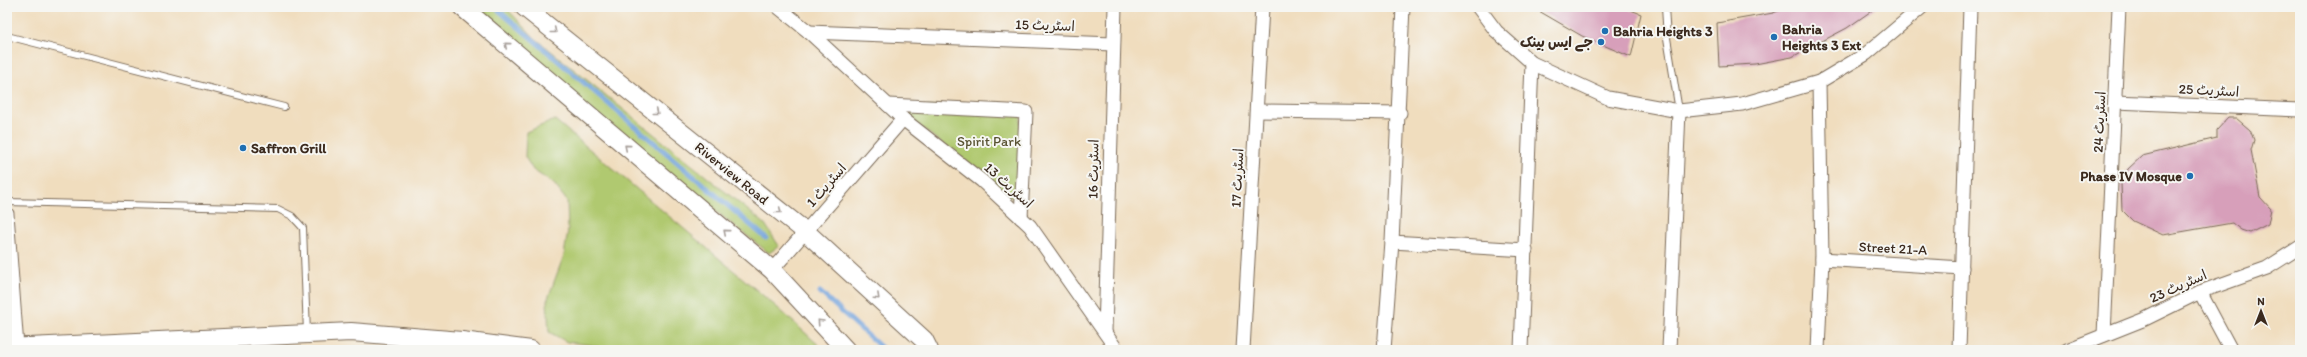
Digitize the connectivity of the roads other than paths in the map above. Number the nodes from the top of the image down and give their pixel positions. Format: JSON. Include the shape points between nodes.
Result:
{"nodes":[{"id":1,"x":462,"y":7,"type":"edge"},
{"id":2,"x":524,"y":7,"type":"edge"},
{"id":3,"x":778,"y":7,"type":"edge"},
{"id":4,"x":1115,"y":7,"type":"edge"},
{"id":5,"x":1262,"y":7,"type":"edge"},
{"id":6,"x":1403,"y":7,"type":"edge"},
{"id":7,"x":1478,"y":7,"type":"edge"},
{"id":8,"x":1665,"y":7,"type":"edge"},
{"id":9,"x":1922,"y":7,"type":"edge"},
{"id":10,"x":1970,"y":7,"type":"edge"},
{"id":11,"x":2119,"y":7,"type":"edge"},
{"id":12,"x":809,"y":32,"type":"junction"},
{"id":13,"x":7,"y":36,"type":"edge"},
{"id":14,"x":1113,"y":44,"type":"junction"},
{"id":15,"x":1532,"y":63,"type":"junction"},
{"id":16,"x":1819,"y":82,"type":"junction"},
{"id":17,"x":2116,"y":102,"type":"junction"},
{"id":18,"x":888,"y":105,"type":"junction"},
{"id":19,"x":284,"y":107,"type":"dead end"},
{"id":20,"x":2300,"y":110,"type":"edge"},
{"id":21,"x":1257,"y":111,"type":"junction"},
{"id":22,"x":1679,"y":111,"type":"junction"},
{"id":23,"x":1400,"y":113,"type":"junction"},
{"id":24,"x":903,"y":119,"type":"junction"},
{"id":25,"x":7,"y":202,"type":"edge"},
{"id":26,"x":7,"y":214,"type":"edge"},
{"id":27,"x":1021,"y":218,"type":"junction"},
{"id":28,"x":806,"y":232,"type":"junction"},
{"id":29,"x":1392,"y":242,"type":"junction"},
{"id":30,"x":2300,"y":246,"type":"edge"},
{"id":31,"x":1526,"y":250,"type":"junction"},
{"id":32,"x":1822,"y":259,"type":"junction"},
{"id":33,"x":1962,"y":268,"type":"junction"},
{"id":34,"x":772,"y":270,"type":"junction"},
{"id":35,"x":2200,"y":292,"type":"junction"},
{"id":36,"x":1105,"y":331,"type":"junction"},
{"id":37,"x":307,"y":334,"type":"junction"},
{"id":38,"x":2104,"y":335,"type":"junction"},
{"id":39,"x":12,"y":347,"type":"edge"},
{"id":40,"x":502,"y":348,"type":"edge"},
{"id":41,"x":532,"y":350,"type":"edge"},
{"id":42,"x":846,"y":350,"type":"edge"},
{"id":43,"x":929,"y":350,"type":"edge"},
{"id":44,"x":1117,"y":350,"type":"edge"},
{"id":45,"x":1243,"y":350,"type":"edge"},
{"id":46,"x":1384,"y":350,"type":"edge"},
{"id":47,"x":1521,"y":350,"type":"edge"},
{"id":48,"x":1669,"y":350,"type":"edge"},
{"id":49,"x":1818,"y":350,"type":"edge"},
{"id":50,"x":1959,"y":350,"type":"edge"},
{"id":51,"x":2067,"y":350,"type":"edge"},
{"id":52,"x":2232,"y":350,"type":"edge"}],
"edges":[{"from":34,"to":1,"type":"street","one_way":true},
{"from":2,"to":28,"type":"street","name":"Riverview Road","one_way":true},
{"from":3,"to":12,"type":"street","name":"اسٹریٹ 13"},
{"from":4,"to":14,"type":"street","name":"اسٹریٹ 16"},
{"from":5,"to":21,"type":"street","name":"اسٹریٹ 17"},
{"from":6,"to":23,"type":"street"},
{"from":7,"to":15,"type":"street","via":[[1496,31]]},
{"from":8,"to":22,"type":"lane","via":[[1667,38]]},
{"from":9,"to":16,"type":"street","via":[[1866,54]]},
{"from":10,"to":33,"type":"street"},
{"from":11,"to":17,"type":"street","name":"اسٹریٹ 24"},
{"from":12,"to":14,"type":"street","name":"اسٹریٹ 15"},
{"from":12,"to":18,"type":"street","name":"اسٹریٹ 13"},
{"from":13,"to":19,"type":"lane"},
{"from":14,"to":36,"type":"street","name":"اسٹریٹ 16"},
{"from":15,"to":22,"type":"street","via":[[1608,98]]},
{"from":15,"to":31,"type":"street"},
{"from":16,"to":22,"type":"street","via":[[1742,104]]},
{"from":16,"to":32,"type":"street"},
{"from":17,"to":20,"type":"street","name":"اسٹریٹ 25"},
{"from":17,"to":38,"type":"street","name":"اسٹریٹ 24"},
{"from":18,"to":24,"type":"street","name":"اسٹریٹ 13"},
{"from":18,"to":27,"type":"street","via":[[1026,112]]},
{"from":21,"to":23,"type":"street"},
{"from":21,"to":45,"type":"street","name":"اسٹریٹ 17"},
{"from":22,"to":48,"type":"street"},
{"from":23,"to":29,"type":"street"},
{"from":24,"to":27,"type":"street","name":"اسٹریٹ 13","via":[[982,181]]},
{"from":24,"to":28,"type":"street","name":"اسٹریٹ 1"},
{"from":25,"to":37,"type":"lane","via":[[278,209],[292,216],[303,228]]},
{"from":26,"to":39,"type":"street"},
{"from":27,"to":36,"type":"street","name":"اسٹریٹ 13","via":[[1030,226]]},
{"from":28,"to":34,"type":"street","name":"اسٹریٹ 1"},
{"from":28,"to":43,"type":"street","name":"Riverview Road","one_way":true,"via":[[924,340]]},
{"from":29,"to":31,"type":"street"},
{"from":29,"to":46,"type":"street"},
{"from":30,"to":35,"type":"street","name":"اسٹریٹ 23","via":[[2266,268]]},
{"from":31,"to":47,"type":"street"},
{"from":32,"to":33,"type":"street","name":"Street 21-A"},
{"from":32,"to":49,"type":"street"},
{"from":33,"to":50,"type":"street"},
{"from":42,"to":34,"type":"street","one_way":true},
{"from":35,"to":38,"type":"street","name":"اسٹریٹ 23","via":[[2145,319]]},
{"from":35,"to":52,"type":"street"},
{"from":36,"to":44,"type":"street","name":"اسٹریٹ 13"},
{"from":37,"to":39,"type":"street"},
{"from":37,"to":40,"type":"street","via":[[351,332]]},
{"from":38,"to":51,"type":"street","name":"اسٹریٹ 23"},
{"from":40,"to":41,"type":"street"}]}
